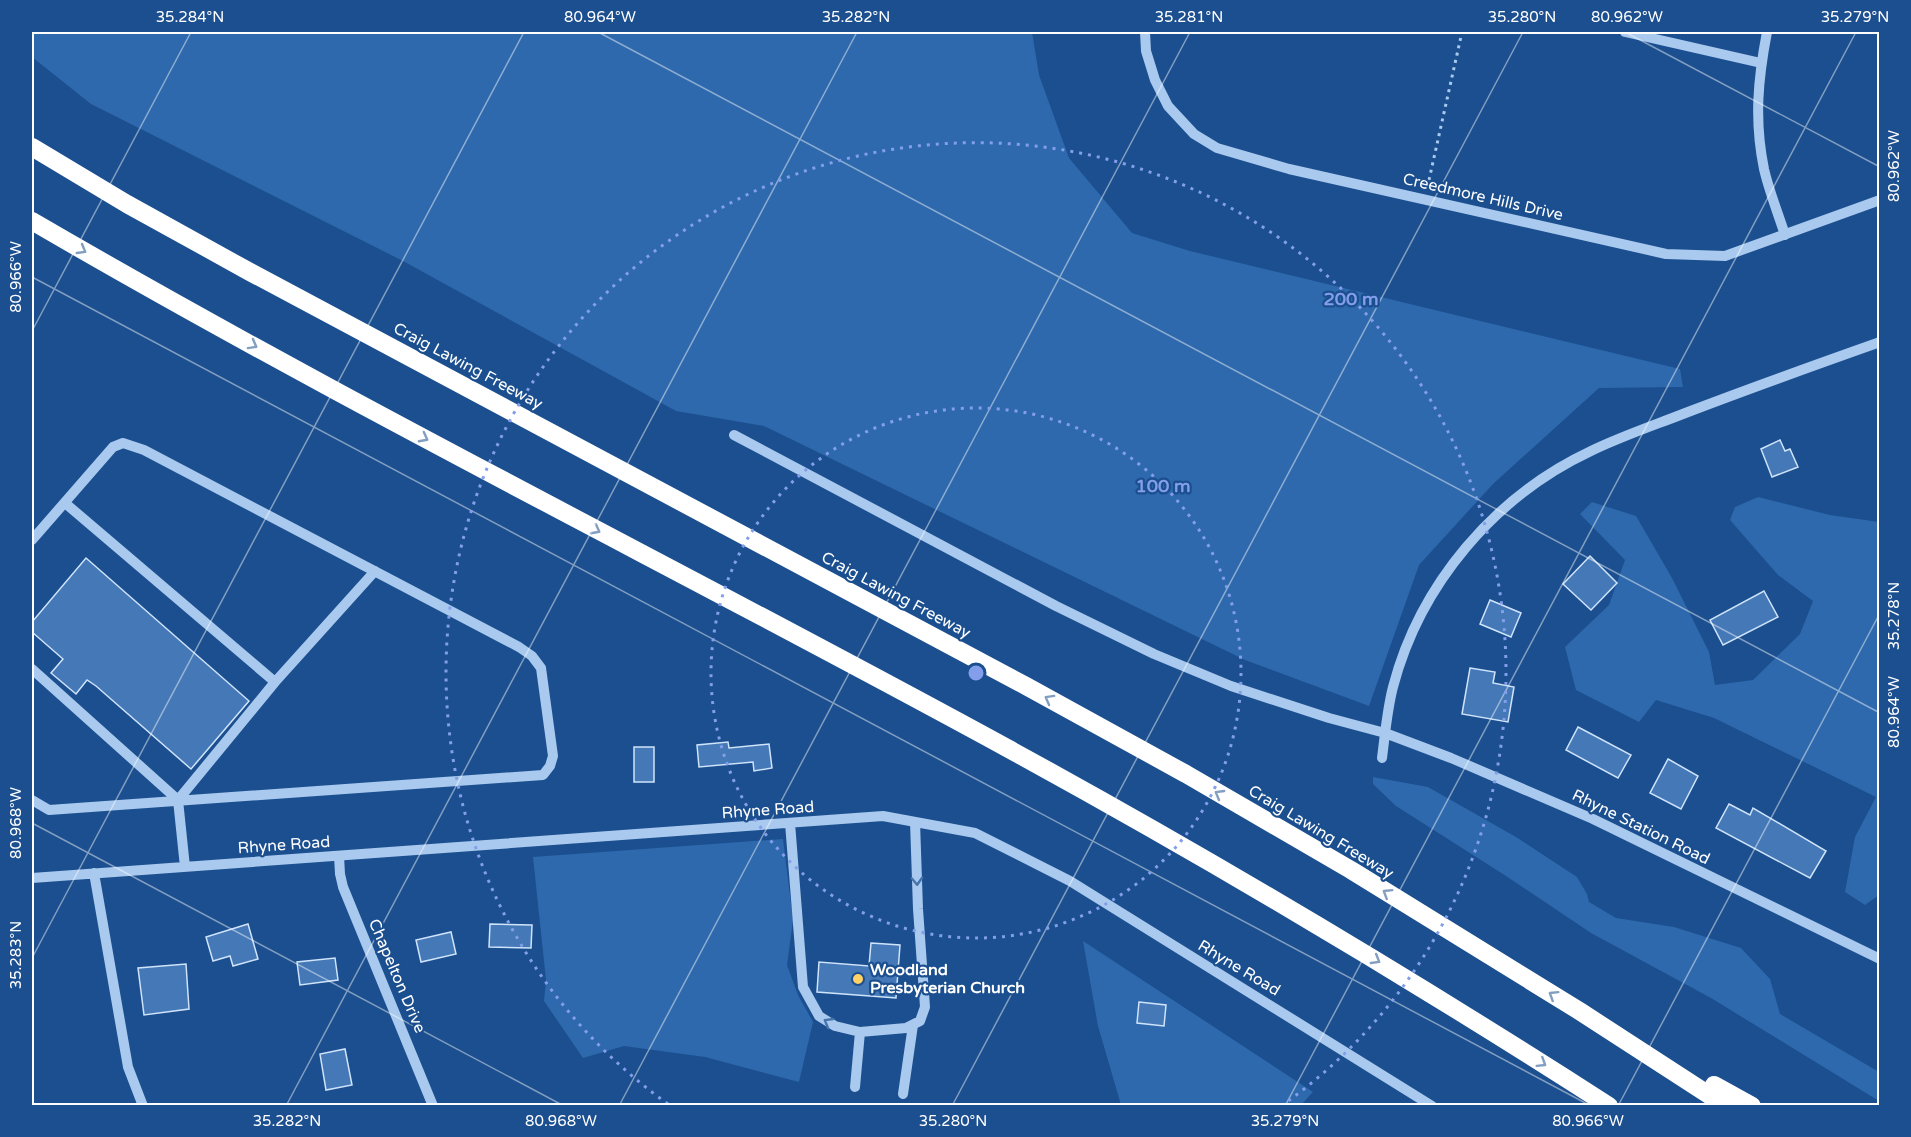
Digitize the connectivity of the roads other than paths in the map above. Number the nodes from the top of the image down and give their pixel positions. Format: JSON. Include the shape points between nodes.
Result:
{"nodes":[{"id":1,"x":1144,"y":32,"type":"edge"},
{"id":2,"x":1625,"y":32,"type":"edge"},
{"id":3,"x":1767,"y":32,"type":"edge"},
{"id":4,"x":1761,"y":63,"type":"junction"},
{"id":5,"x":32,"y":147,"type":"edge"},
{"id":6,"x":1880,"y":200,"type":"edge"},
{"id":7,"x":32,"y":221,"type":"edge"},
{"id":8,"x":1785,"y":235,"type":"junction"},
{"id":9,"x":1880,"y":342,"type":"edge"},
{"id":10,"x":734,"y":435,"type":"dead end"},
{"id":11,"x":65,"y":503,"type":"junction"},
{"id":12,"x":32,"y":540,"type":"edge"},
{"id":13,"x":375,"y":571,"type":"junction"},
{"id":14,"x":32,"y":669,"type":"edge"},
{"id":15,"x":275,"y":682,"type":"junction"},
{"id":16,"x":1385,"y":733,"type":"junction"},
{"id":17,"x":1382,"y":758,"type":"dead end"},
{"id":18,"x":32,"y":800,"type":"edge"},
{"id":19,"x":178,"y":800,"type":"junction"},
{"id":20,"x":915,"y":822,"type":"junction"},
{"id":21,"x":790,"y":823,"type":"junction"},
{"id":22,"x":339,"y":856,"type":"junction"},
{"id":23,"x":185,"y":867,"type":"junction"},
{"id":24,"x":94,"y":873,"type":"junction"},
{"id":25,"x":32,"y":878,"type":"edge"},
{"id":26,"x":1880,"y":959,"type":"edge"},
{"id":27,"x":1581,"y":1012,"type":"junction"},
{"id":28,"x":913,"y":1025,"type":"junction"},
{"id":29,"x":860,"y":1032,"type":"junction"},
{"id":30,"x":855,"y":1087,"type":"dead end"},
{"id":31,"x":903,"y":1094,"type":"dead end"},
{"id":32,"x":1607,"y":1104,"type":"edge"},
{"id":33,"x":143,"y":1106,"type":"edge"},
{"id":34,"x":433,"y":1106,"type":"edge"},
{"id":35,"x":1432,"y":1106,"type":"edge"},
{"id":36,"x":1726,"y":1106,"type":"edge"},
{"id":37,"x":1752,"y":1106,"type":"edge"}],
"edges":[{"from":1,"to":8,"type":"street","name":"Creedmore Hills Drive","via":[[1155,80],[1168,106],[1194,134],[1216,148],[1289,169],[1666,254],[1725,256]]},
{"from":2,"to":4,"type":"street"},
{"from":3,"to":4,"type":"street"},
{"from":4,"to":8,"type":"street","via":[[1759,140],[1764,171]]},
{"from":27,"to":5,"type":"highway","name":"Craig Lawing Freeway","one_way":true,"via":[[1351,870],[1176,769],[250,272]]},
{"from":6,"to":8,"type":"street","name":"Creedmore Hills Drive"},
{"from":7,"to":32,"type":"highway","one_way":true,"via":[[417,434],[1112,806],[1297,913]]},
{"from":9,"to":16,"type":"street","via":[[1590,451],[1527,489],[1495,516],[1453,564],[1425,607],[1393,687]]},
{"from":10,"to":16,"type":"street","name":"Rhyne Station Road","via":[[1154,654],[1231,686]]},
{"from":11,"to":12,"type":"street"},
{"from":11,"to":13,"type":"street","via":[[113,447],[123,443],[144,450]]},
{"from":11,"to":15,"type":"street"},
{"from":13,"to":15,"type":"street"},
{"from":13,"to":19,"type":"street","via":[[519,647],[542,668],[553,756],[543,775]]},
{"from":14,"to":19,"type":"street"},
{"from":15,"to":19,"type":"street"},
{"from":16,"to":17,"type":"street"},
{"from":16,"to":26,"type":"street","name":"Rhyne Station Road","via":[[1593,819]]},
{"from":18,"to":19,"type":"street","via":[[49,810]]},
{"from":19,"to":23,"type":"street"},
{"from":20,"to":21,"type":"street","name":"Rhyne Road","via":[[883,816]]},
{"from":20,"to":28,"type":"street","one_way":true,"via":[[925,1007],[920,1021]]},
{"from":20,"to":35,"type":"street","name":"Rhyne Road","via":[[975,833],[1070,880]]},
{"from":21,"to":22,"type":"street","name":"Rhyne Road"},
{"from":29,"to":21,"type":"street","one_way":true,"via":[[835,1026],[819,1016],[803,987]]},
{"from":22,"to":23,"type":"street","name":"Rhyne Road"},
{"from":22,"to":34,"type":"street","name":"Chapelton Drive","via":[[339,874]]},
{"from":23,"to":24,"type":"street","name":"Rhyne Road"},
{"from":24,"to":25,"type":"street","name":"Rhyne Road"},
{"from":24,"to":33,"type":"street","via":[[128,1067]]},
{"from":27,"to":36,"type":"highway","name":"Craig Lawing Freeway"},
{"from":27,"to":37,"type":"highway"},
{"from":28,"to":29,"type":"street"},
{"from":28,"to":31,"type":"street"},
{"from":29,"to":30,"type":"street"}]}
